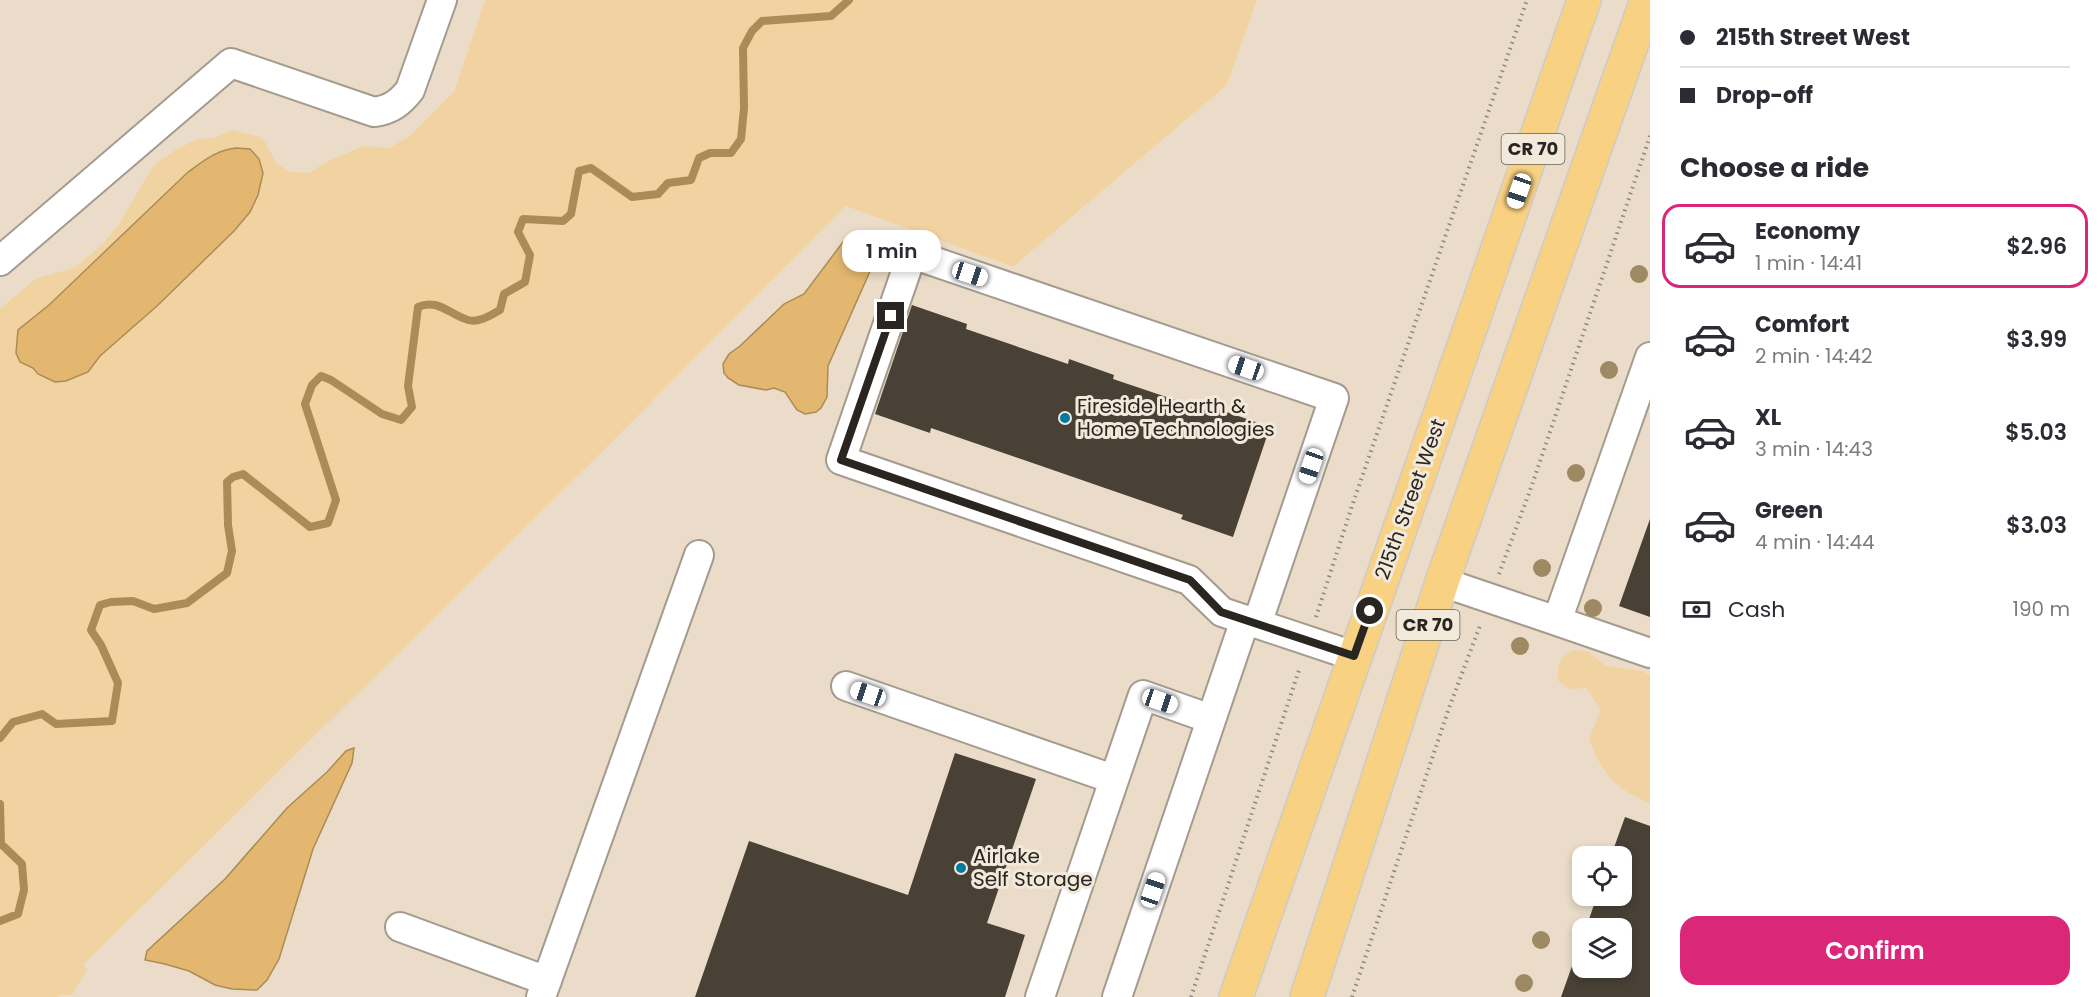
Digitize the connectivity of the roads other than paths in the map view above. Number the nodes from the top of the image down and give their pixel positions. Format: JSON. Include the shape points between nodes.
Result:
{"nodes":[{"id":1,"x":442,"y":0,"type":"edge"},
{"id":2,"x":1584,"y":0,"type":"edge"},
{"id":3,"x":1647,"y":0,"type":"edge"},
{"id":4,"x":0,"y":261,"type":"edge"},
{"id":5,"x":1650,"y":357,"type":"edge"},
{"id":6,"x":699,"y":555,"type":"dead end"},
{"id":7,"x":1442,"y":582,"type":"junction"},
{"id":8,"x":1557,"y":621,"type":"junction"},
{"id":9,"x":1251,"y":622,"type":"junction"},
{"id":10,"x":1650,"y":653,"type":"edge"},
{"id":11,"x":1354,"y":656,"type":"junction"},
{"id":12,"x":846,"y":686,"type":"dead end"},
{"id":13,"x":1211,"y":719,"type":"junction"},
{"id":14,"x":1113,"y":779,"type":"junction"},
{"id":15,"x":400,"y":927,"type":"dead end"},
{"id":16,"x":544,"y":989,"type":"edge"},
{"id":17,"x":1040,"y":997,"type":"edge"},
{"id":18,"x":1117,"y":997,"type":"edge"},
{"id":19,"x":1236,"y":997,"type":"edge"},
{"id":20,"x":1307,"y":997,"type":"edge"}],
"edges":[{"from":1,"to":4,"type":"lane","via":[[410,90],[393,106],[374,112],[231,63]]},
{"from":2,"to":11,"type":"main road","name":"215th Street West","number":"CR 70"},
{"from":3,"to":7,"type":"main road","number":"CR 70"},
{"from":5,"to":8,"type":"lane"},
{"from":6,"to":16,"type":"lane"},
{"from":7,"to":8,"type":"lane"},
{"from":7,"to":20,"type":"main road","number":"CR 70"},
{"from":8,"to":10,"type":"lane"},
{"from":9,"to":9,"type":"lane","via":[[1221,612],[1190,580],[841,460],[912,254],[1334,398]]},
{"from":9,"to":11,"type":"lane"},
{"from":9,"to":13,"type":"lane"},
{"from":11,"to":19,"type":"main road","name":"215th Street West","number":"CR 70"},
{"from":12,"to":14,"type":"lane"},
{"from":13,"to":14,"type":"lane","via":[[1143,695]]},
{"from":13,"to":18,"type":"lane"},
{"from":14,"to":17,"type":"lane"},
{"from":15,"to":16,"type":"lane"}]}
